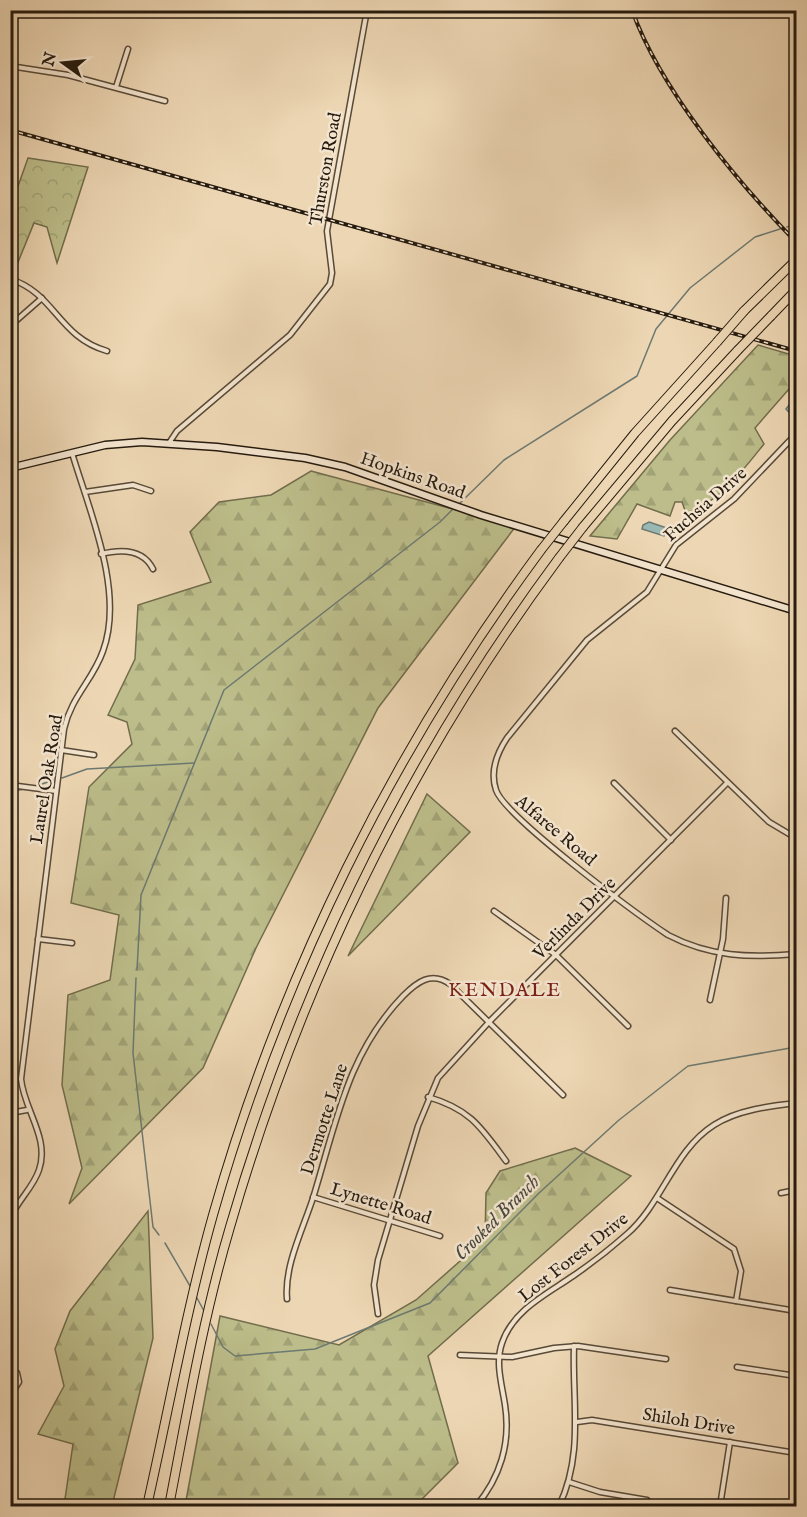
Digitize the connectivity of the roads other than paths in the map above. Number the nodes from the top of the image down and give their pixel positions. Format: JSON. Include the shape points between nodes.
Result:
{"nodes":[{"id":1,"x":367,"y":10,"type":"edge"},
{"id":2,"x":128,"y":49,"type":"dead end"},
{"id":3,"x":10,"y":66,"type":"edge"},
{"id":4,"x":116,"y":87,"type":"junction"},
{"id":5,"x":165,"y":101,"type":"dead end"},
{"id":6,"x":795,"y":261,"type":"edge"},
{"id":7,"x":10,"y":279,"type":"edge"},
{"id":8,"x":796,"y":290,"type":"edge"},
{"id":9,"x":42,"y":298,"type":"junction"},
{"id":10,"x":10,"y":326,"type":"edge"},
{"id":11,"x":106,"y":351,"type":"dead end"},
{"id":12,"x":796,"y":434,"type":"edge"},
{"id":13,"x":169,"y":443,"type":"junction"},
{"id":14,"x":72,"y":453,"type":"junction"},
{"id":15,"x":10,"y":468,"type":"edge"},
{"id":16,"x":151,"y":491,"type":"dead end"},
{"id":17,"x":85,"y":492,"type":"junction"},
{"id":18,"x":101,"y":554,"type":"junction"},
{"id":19,"x":153,"y":569,"type":"dead end"},
{"id":20,"x":660,"y":570,"type":"junction"},
{"id":21,"x":796,"y":611,"type":"edge"},
{"id":22,"x":675,"y":731,"type":"dead end"},
{"id":23,"x":61,"y":750,"type":"junction"},
{"id":24,"x":94,"y":755,"type":"dead end"},
{"id":25,"x":614,"y":783,"type":"dead end"},
{"id":26,"x":727,"y":783,"type":"junction"},
{"id":27,"x":10,"y":785,"type":"edge"},
{"id":28,"x":56,"y":791,"type":"junction"},
{"id":29,"x":796,"y":838,"type":"edge"},
{"id":30,"x":671,"y":840,"type":"junction"},
{"id":31,"x":615,"y":896,"type":"junction"},
{"id":32,"x":726,"y":898,"type":"dead end"},
{"id":33,"x":494,"y":911,"type":"dead end"},
{"id":34,"x":38,"y":939,"type":"junction"},
{"id":35,"x":72,"y":943,"type":"dead end"},
{"id":36,"x":720,"y":954,"type":"junction"},
{"id":37,"x":796,"y":954,"type":"edge"},
{"id":38,"x":556,"y":955,"type":"junction"},
{"id":39,"x":710,"y":1000,"type":"dead end"},
{"id":40,"x":489,"y":1022,"type":"junction"},
{"id":41,"x":628,"y":1026,"type":"dead end"},
{"id":42,"x":563,"y":1095,"type":"dead end"},
{"id":43,"x":428,"y":1097,"type":"junction"},
{"id":44,"x":796,"y":1103,"type":"edge"},
{"id":45,"x":27,"y":1110,"type":"junction"},
{"id":46,"x":10,"y":1113,"type":"edge"},
{"id":47,"x":506,"y":1161,"type":"dead end"},
{"id":48,"x":796,"y":1190,"type":"edge"},
{"id":49,"x":781,"y":1193,"type":"dead end"},
{"id":50,"x":313,"y":1197,"type":"junction"},
{"id":51,"x":657,"y":1198,"type":"junction"},
{"id":52,"x":10,"y":1219,"type":"edge"},
{"id":53,"x":389,"y":1220,"type":"junction"},
{"id":54,"x":440,"y":1236,"type":"dead end"},
{"id":55,"x":670,"y":1290,"type":"dead end"},
{"id":56,"x":287,"y":1299,"type":"dead end"},
{"id":57,"x":736,"y":1301,"type":"junction"},
{"id":58,"x":796,"y":1311,"type":"edge"},
{"id":59,"x":378,"y":1314,"type":"dead end"},
{"id":60,"x":574,"y":1346,"type":"junction"},
{"id":61,"x":460,"y":1355,"type":"dead end"},
{"id":62,"x":499,"y":1357,"type":"junction"},
{"id":63,"x":666,"y":1359,"type":"dead end"},
{"id":64,"x":10,"y":1367,"type":"edge"},
{"id":65,"x":737,"y":1367,"type":"dead end"},
{"id":66,"x":796,"y":1376,"type":"edge"},
{"id":67,"x":10,"y":1396,"type":"edge"},
{"id":68,"x":577,"y":1422,"type":"junction"},
{"id":69,"x":730,"y":1442,"type":"junction"},
{"id":70,"x":796,"y":1444,"type":"edge"},
{"id":71,"x":796,"y":1452,"type":"edge"},
{"id":72,"x":569,"y":1482,"type":"junction"},
{"id":73,"x":647,"y":1500,"type":"dead end"},
{"id":74,"x":147,"y":1506,"type":"edge"},
{"id":75,"x":170,"y":1506,"type":"edge"},
{"id":76,"x":476,"y":1506,"type":"edge"},
{"id":77,"x":559,"y":1506,"type":"edge"},
{"id":78,"x":720,"y":1506,"type":"edge"}],
"edges":[{"from":1,"to":13,"type":"street","name":"Thurston Road","via":[[327,231],[330,285],[290,335],[177,431]]},
{"from":2,"to":4,"type":"street"},
{"from":3,"to":4,"type":"street"},
{"from":4,"to":5,"type":"street"},
{"from":6,"to":74,"type":"highway","bridge":true,"via":[[744,310],[635,433],[541,550],[461,666],[348,864],[288,998],[253,1089],[213,1215]]},
{"from":7,"to":9,"type":"street","via":[[30,287]]},
{"from":8,"to":75,"type":"highway","bridge":true,"via":[[665,429],[583,527],[503,638],[436,743],[384,837],[315,983],[266,1112],[229,1229]]},
{"from":9,"to":10,"type":"street"},
{"from":9,"to":11,"type":"street","via":[[78,339]]},
{"from":12,"to":20,"type":"street","name":"Fuchsia Drive","via":[[734,499],[676,546]]},
{"from":13,"to":14,"type":"main road","name":"Hopkins Road","via":[[126,442]]},
{"from":13,"to":20,"type":"main road","name":"Hopkins Road","via":[[325,462]]},
{"from":14,"to":15,"type":"main road","name":"Hopkins Road"},
{"from":14,"to":17,"type":"street","name":"Laurel Oak Road"},
{"from":16,"to":17,"type":"street","via":[[133,484]]},
{"from":17,"to":18,"type":"street","name":"Laurel Oak Road"},
{"from":18,"to":19,"type":"street","via":[[135,553]]},
{"from":18,"to":23,"type":"street","name":"Laurel Oak Road","via":[[110,612],[107,636],[100,660],[70,707]]},
{"from":20,"to":21,"type":"main road","name":"Hopkins Road"},
{"from":20,"to":31,"type":"street","name":"Alfaree Road","via":[[647,591],[599,628],[561,669],[502,746],[494,773],[496,791],[506,807]]},
{"from":22,"to":26,"type":"street"},
{"from":23,"to":24,"type":"street"},
{"from":23,"to":28,"type":"street","name":"Laurel Oak Road"},
{"from":25,"to":30,"type":"street"},
{"from":26,"to":29,"type":"street","via":[[769,822]]},
{"from":26,"to":30,"type":"street","name":"Verlinda Drive"},
{"from":27,"to":28,"type":"street"},
{"from":28,"to":34,"type":"street","name":"Laurel Oak Road"},
{"from":30,"to":31,"type":"street","name":"Verlinda Drive"},
{"from":31,"to":36,"type":"street","name":"Alfaree Road","via":[[668,935]]},
{"from":31,"to":38,"type":"street","name":"Verlinda Drive"},
{"from":32,"to":36,"type":"street"},
{"from":33,"to":38,"type":"street"},
{"from":34,"to":35,"type":"street"},
{"from":34,"to":45,"type":"street","name":"Laurel Oak Road","via":[[21,1079]]},
{"from":36,"to":37,"type":"street","name":"Alfaree Road"},
{"from":36,"to":39,"type":"street"},
{"from":38,"to":40,"type":"street","name":"Verlinda Drive"},
{"from":38,"to":41,"type":"street"},
{"from":40,"to":42,"type":"street","name":"Dermotte Lane"},
{"from":40,"to":43,"type":"street","name":"Verlinda Drive","via":[[444,1069]]},
{"from":40,"to":50,"type":"street","name":"Dermotte Lane","via":[[447,982],[432,978],[416,984],[381,1021],[355,1064]]},
{"from":43,"to":47,"type":"street","via":[[458,1107],[472,1117]]},
{"from":43,"to":53,"type":"street","name":"Verlinda Drive"},
{"from":44,"to":51,"type":"street","name":"Lost Forest Drive","via":[[739,1114],[714,1125],[693,1143]]},
{"from":45,"to":46,"type":"street"},
{"from":45,"to":52,"type":"street","name":"Laurel Oak Road","via":[[41,1139],[41,1163]]},
{"from":48,"to":49,"type":"street"},
{"from":50,"to":53,"type":"street","name":"Lynette Road"},
{"from":50,"to":56,"type":"street","name":"Dermotte Lane","via":[[287,1283]]},
{"from":51,"to":57,"type":"street","via":[[734,1249],[741,1271]]},
{"from":51,"to":62,"type":"street","name":"Lost Forest Drive","via":[[627,1235],[522,1313],[506,1333]]},
{"from":53,"to":54,"type":"street","name":"Lynette Road"},
{"from":53,"to":59,"type":"street","name":"Verlinda Drive","via":[[375,1272]]},
{"from":55,"to":57,"type":"street"},
{"from":57,"to":58,"type":"street"},
{"from":60,"to":62,"type":"street"},
{"from":60,"to":63,"type":"street"},
{"from":60,"to":68,"type":"street"},
{"from":61,"to":62,"type":"street"},
{"from":62,"to":76,"type":"street","name":"Lost Forest Drive","via":[[506,1413],[505,1445],[498,1473]]},
{"from":64,"to":67,"type":"street","via":[[19,1382]]},
{"from":65,"to":66,"type":"street"},
{"from":68,"to":69,"type":"street","name":"Shiloh Drive","via":[[592,1420]]},
{"from":68,"to":72,"type":"street"},
{"from":69,"to":71,"type":"street","name":"Shiloh Drive"},
{"from":69,"to":78,"type":"street"},
{"from":70,"to":71,"type":"street"},
{"from":72,"to":73,"type":"street"},
{"from":72,"to":77,"type":"street"}]}
